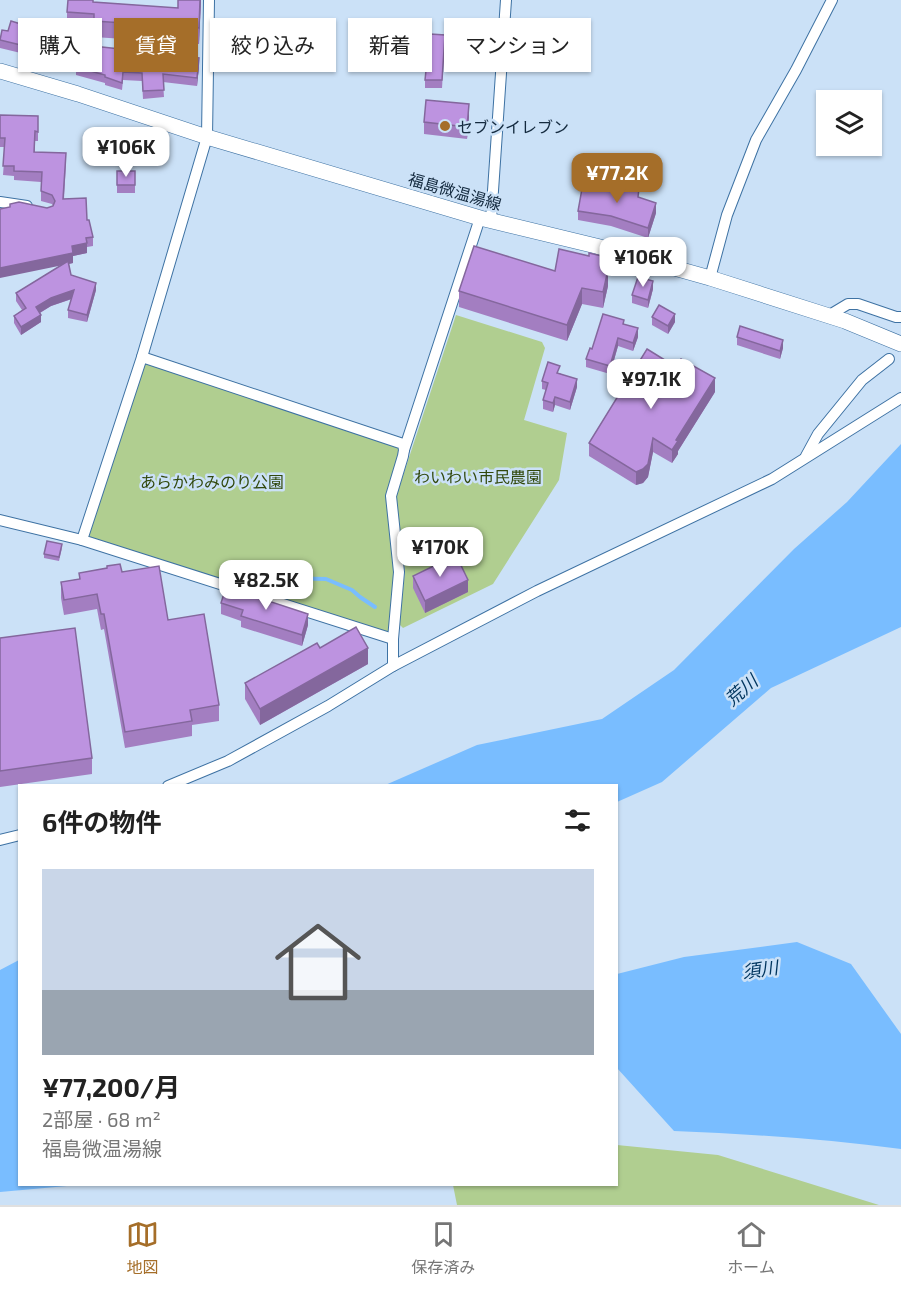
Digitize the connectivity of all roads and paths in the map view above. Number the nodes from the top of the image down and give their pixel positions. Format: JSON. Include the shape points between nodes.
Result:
{"nodes":[{"id":1,"x":209,"y":0,"type":"edge"},
{"id":2,"x":506,"y":0,"type":"edge"},
{"id":3,"x":832,"y":0,"type":"edge"},
{"id":4,"x":0,"y":71,"type":"edge"},
{"id":5,"x":207,"y":137,"type":"junction"},
{"id":6,"x":0,"y":202,"type":"edge"},
{"id":7,"x":38,"y":208,"type":"edge"},
{"id":8,"x":486,"y":219,"type":"junction"},
{"id":9,"x":710,"y":278,"type":"junction"},
{"id":10,"x":828,"y":316,"type":"junction"},
{"id":11,"x":901,"y":317,"type":"edge"},
{"id":12,"x":901,"y":344,"type":"edge"},
{"id":13,"x":142,"y":357,"type":"junction"},
{"id":14,"x":889,"y":359,"type":"dead end"},
{"id":15,"x":901,"y":398,"type":"edge"},
{"id":16,"x":404,"y":450,"type":"junction"},
{"id":17,"x":806,"y":458,"type":"junction"},
{"id":18,"x":0,"y":520,"type":"edge"},
{"id":19,"x":82,"y":540,"type":"junction"},
{"id":20,"x":393,"y":639,"type":"junction"},
{"id":21,"x":393,"y":666,"type":"junction"},
{"id":22,"x":173,"y":784,"type":"edge"},
{"id":23,"x":18,"y":836,"type":"edge"},
{"id":24,"x":0,"y":840,"type":"edge"}],
"edges":[{"from":1,"to":5,"type":"street"},
{"from":2,"to":8,"type":"street"},
{"from":3,"to":9,"type":"street","via":[[756,141],[727,215]]},
{"from":4,"to":5,"type":"main road","name":"福島微温湯線"},
{"from":5,"to":8,"type":"main road","name":"福島微温湯線"},
{"from":5,"to":13,"type":"street"},
{"from":6,"to":7,"type":"street"},
{"from":8,"to":9,"type":"main road","name":"福島微温湯線"},
{"from":8,"to":16,"type":"street"},
{"from":9,"to":10,"type":"main road","name":"福島微温湯線"},
{"from":10,"to":11,"type":"street","via":[[848,304],[858,304]]},
{"from":10,"to":12,"type":"main road","name":"福島微温湯線"},
{"from":13,"to":16,"type":"street","via":[[388,438],[403,444]]},
{"from":13,"to":19,"type":"street"},
{"from":14,"to":17,"type":"street","via":[[862,380],[818,434]]},
{"from":15,"to":17,"type":"street"},
{"from":16,"to":20,"type":"street","via":[[391,496],[399,572]]},
{"from":17,"to":21,"type":"street","via":[[772,479],[537,591]]},
{"from":18,"to":19,"type":"street"},
{"from":19,"to":20,"type":"street"},
{"from":20,"to":21,"type":"street"},
{"from":21,"to":22,"type":"street","via":[[228,761]]},
{"from":23,"to":24,"type":"street"}]}
